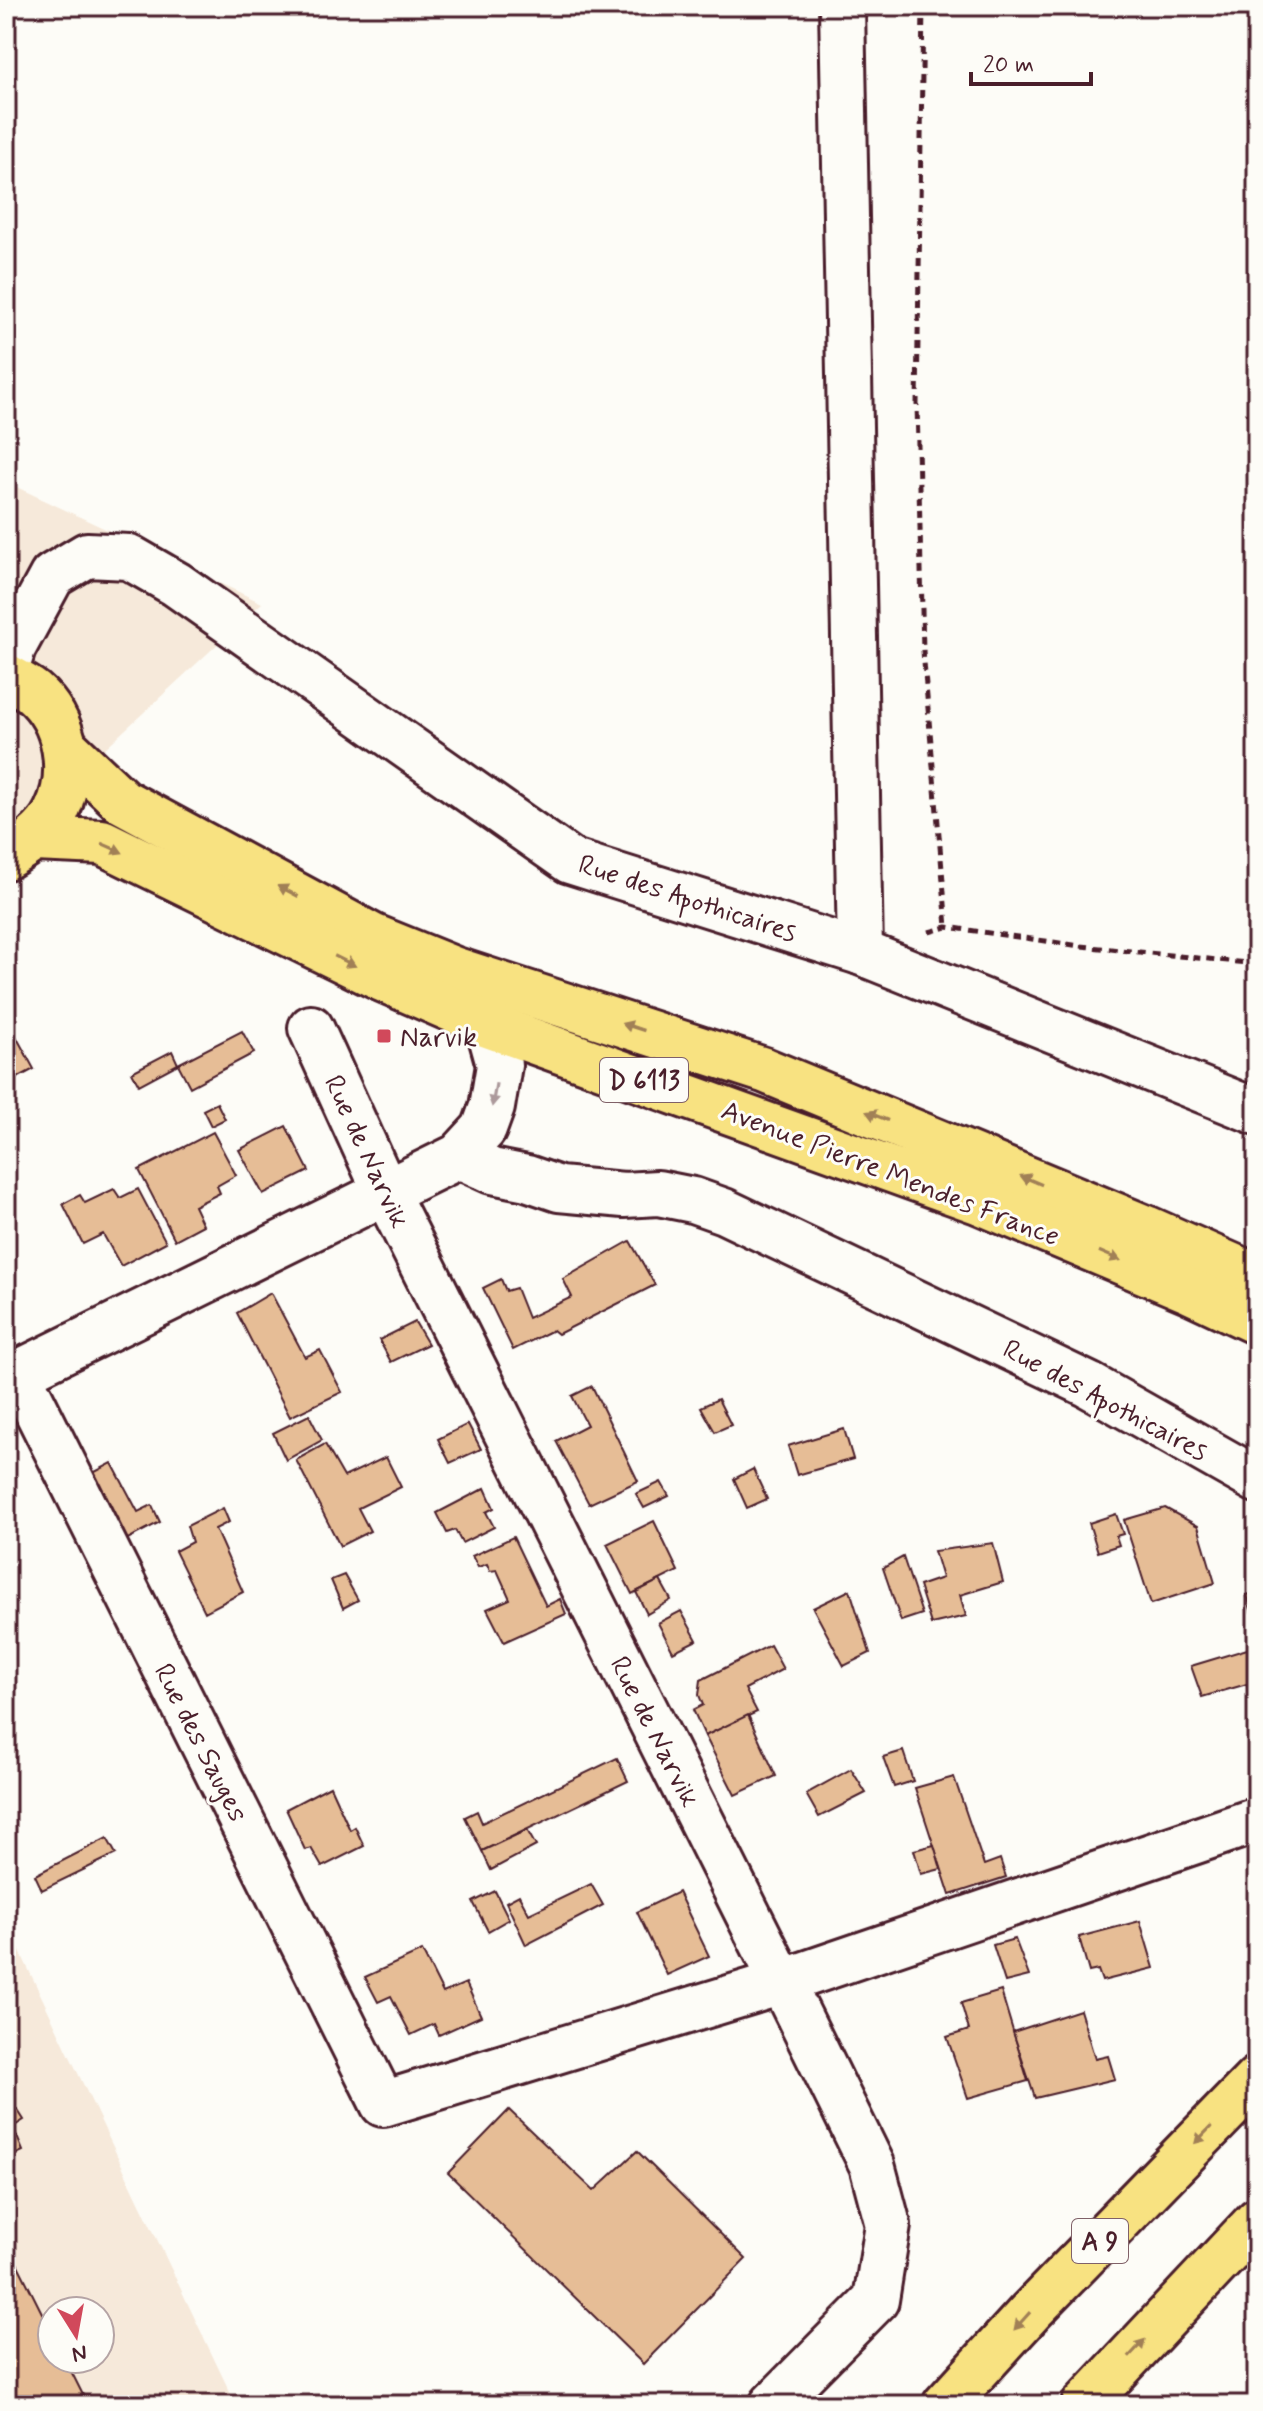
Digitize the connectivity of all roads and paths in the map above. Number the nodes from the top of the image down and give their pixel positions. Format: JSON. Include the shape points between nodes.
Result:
{"nodes":[{"id":1,"x":842,"y":6,"type":"edge"},
{"id":2,"x":923,"y":6,"type":"edge"},
{"id":3,"x":6,"y":674,"type":"edge"},
{"id":4,"x":66,"y":748,"type":"junction"},
{"id":5,"x":20,"y":848,"type":"edge"},
{"id":6,"x":947,"y":927,"type":"junction"},
{"id":7,"x":860,"y":952,"type":"junction"},
{"id":8,"x":1257,"y":964,"type":"edge"},
{"id":9,"x":488,"y":1025,"type":"junction"},
{"id":10,"x":311,"y":1028,"type":"dead end"},
{"id":11,"x":1257,"y":1112,"type":"edge"},
{"id":12,"x":459,"y":1156,"type":"junction"},
{"id":13,"x":386,"y":1193,"type":"junction"},
{"id":14,"x":1257,"y":1277,"type":"edge"},
{"id":15,"x":1257,"y":1322,"type":"edge"},
{"id":16,"x":1257,"y":1480,"type":"edge"},
{"id":17,"x":1257,"y":1820,"type":"edge"},
{"id":18,"x":782,"y":1982,"type":"junction"},
{"id":19,"x":1257,"y":2079,"type":"edge"},
{"id":20,"x":1257,"y":2221,"type":"edge"},
{"id":21,"x":772,"y":2405,"type":"edge"},
{"id":22,"x":945,"y":2405,"type":"edge"},
{"id":23,"x":1084,"y":2405,"type":"edge"}],
"edges":[{"from":1,"to":7,"type":"street"},
{"from":2,"to":6,"type":"path","via":[[917,404],[923,651]]},
{"from":3,"to":4,"type":"main road","via":[[33,692],[55,718]]},
{"from":3,"to":7,"type":"street","name":"Rue des Apothicaires","via":[[13,648],[52,576],[87,555],[129,557],[176,584],[570,861]]},
{"from":4,"to":5,"type":"main road","via":[[66,782],[56,813]]},
{"from":14,"to":4,"type":"main road","name":"Avenue Pierre Mendes France","number":"D 6113","one_way":true,"via":[[764,1070],[453,969],[374,937],[122,801]]},
{"from":5,"to":9,"type":"main road","name":"Avenue Pierre Mendes France","number":"D 6113","one_way":true,"via":[[102,842]]},
{"from":6,"to":7,"type":"path"},
{"from":6,"to":8,"type":"path"},
{"from":7,"to":11,"type":"street","name":"Rue des Apothicaires"},
{"from":9,"to":12,"type":"street","one_way":true,"via":[[499,1065],[492,1107],[484,1129]]},
{"from":9,"to":15,"type":"main road","name":"Avenue Pierre Mendes France","number":"D 6113","one_way":true,"via":[[978,1201]]},
{"from":10,"to":13,"type":"street","name":"Rue de Narvik"},
{"from":12,"to":13,"type":"street"},
{"from":12,"to":16,"type":"street","name":"Rue des Apothicaires","via":[[559,1189],[658,1193],[724,1211],[1089,1385]]},
{"from":13,"to":18,"type":"street","name":"Rue de Narvik"},
{"from":13,"to":18,"type":"street","name":"Rue des Sauges","via":[[18,1373],[383,2104]]},
{"from":17,"to":18,"type":"street"},
{"from":18,"to":21,"type":"street","name":"Rue de Narvik","via":[[872,2165],[888,2225],[876,2300]]},
{"from":19,"to":22,"type":"main road","number":"A 9","one_way":true},
{"from":23,"to":20,"type":"main road","one_way":true}]}
